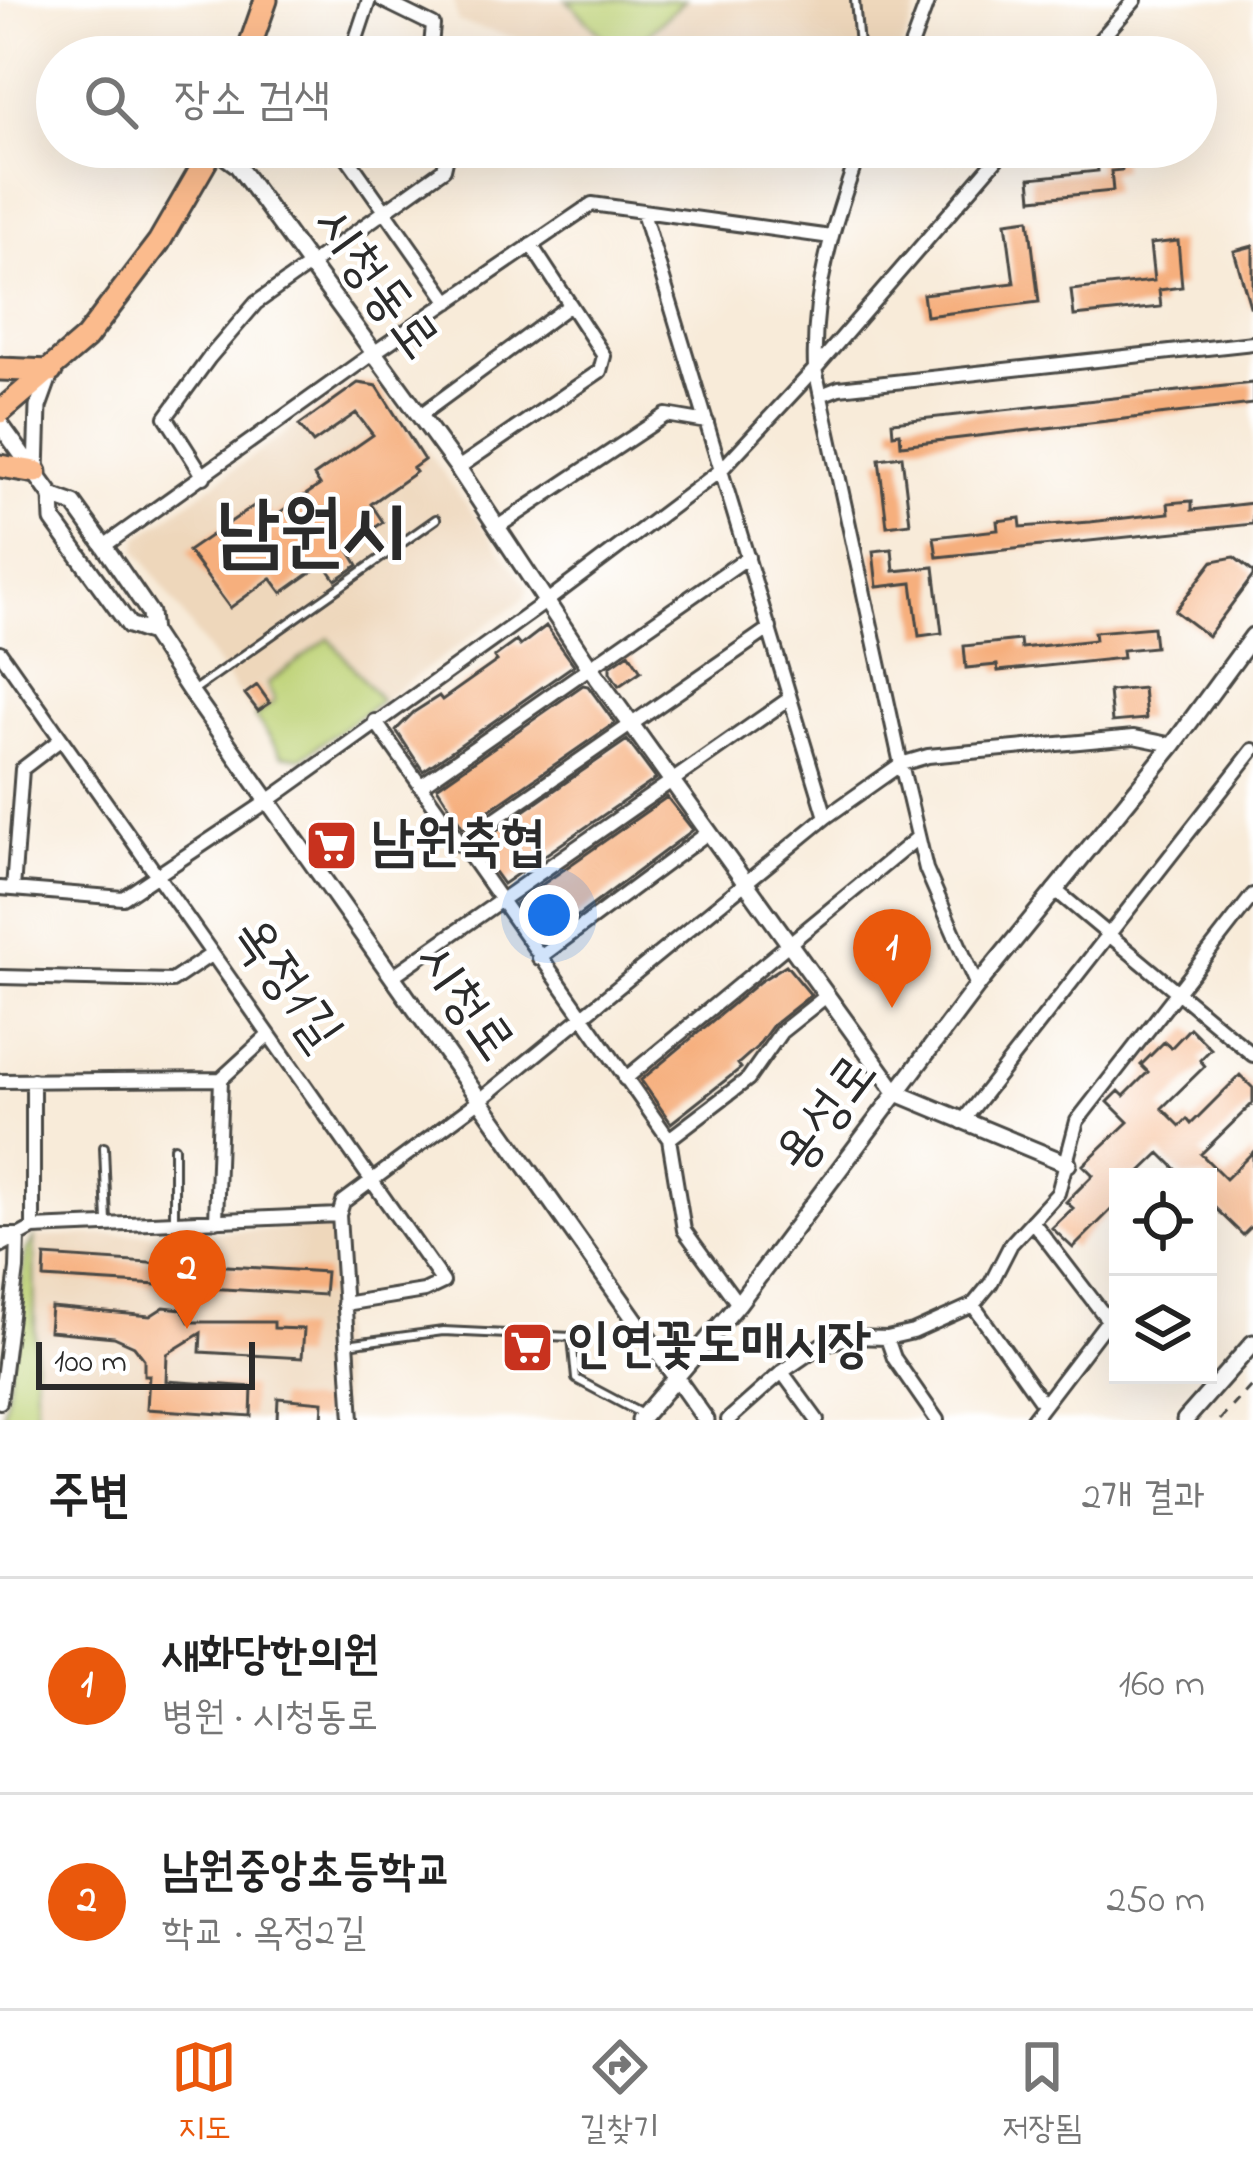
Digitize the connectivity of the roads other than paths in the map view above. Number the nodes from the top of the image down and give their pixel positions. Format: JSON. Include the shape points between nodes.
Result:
{"nodes":[{"id":1,"x":266,"y":0,"type":"edge"},
{"id":2,"x":369,"y":0,"type":"edge"},
{"id":3,"x":382,"y":0,"type":"edge"},
{"id":4,"x":855,"y":0,"type":"edge"},
{"id":5,"x":928,"y":0,"type":"edge"},
{"id":6,"x":1135,"y":0,"type":"edge"},
{"id":7,"x":253,"y":36,"type":"edge"},
{"id":8,"x":357,"y":36,"type":"edge"},
{"id":9,"x":432,"y":36,"type":"edge"},
{"id":10,"x":858,"y":36,"type":"edge"},
{"id":11,"x":915,"y":36,"type":"edge"},
{"id":12,"x":1103,"y":36,"type":"edge"},
{"id":13,"x":202,"y":168,"type":"edge"},
{"id":14,"x":239,"y":168,"type":"edge"},
{"id":15,"x":355,"y":168,"type":"edge"},
{"id":16,"x":444,"y":168,"type":"edge"},
{"id":17,"x":854,"y":168,"type":"edge"},
{"id":18,"x":989,"y":168,"type":"edge"},
{"id":19,"x":384,"y":210,"type":"junction"},
{"id":20,"x":643,"y":213,"type":"junction"},
{"id":21,"x":831,"y":237,"type":"junction"},
{"id":22,"x":531,"y":245,"type":"junction"},
{"id":23,"x":309,"y":266,"type":"junction"},
{"id":24,"x":449,"y":302,"type":"junction"},
{"id":25,"x":571,"y":305,"type":"junction"},
{"id":26,"x":1253,"y":343,"type":"edge"},
{"id":27,"x":372,"y":354,"type":"junction"},
{"id":28,"x":0,"y":369,"type":"edge"},
{"id":29,"x":815,"y":369,"type":"junction"},
{"id":30,"x":51,"y":371,"type":"junction"},
{"id":31,"x":821,"y":395,"type":"junction"},
{"id":32,"x":0,"y":412,"type":"edge"},
{"id":33,"x":419,"y":416,"type":"junction"},
{"id":34,"x":707,"y":422,"type":"junction"},
{"id":35,"x":0,"y":424,"type":"edge"},
{"id":36,"x":0,"y":466,"type":"edge"},
{"id":37,"x":458,"y":468,"type":"junction"},
{"id":38,"x":721,"y":470,"type":"junction"},
{"id":39,"x":36,"y":472,"type":"junction"},
{"id":40,"x":204,"y":477,"type":"junction"},
{"id":41,"x":52,"y":496,"type":"junction"},
{"id":42,"x":436,"y":518,"type":"dead end"},
{"id":43,"x":499,"y":526,"type":"junction"},
{"id":44,"x":104,"y":546,"type":"junction"},
{"id":45,"x":748,"y":557,"type":"junction"},
{"id":46,"x":548,"y":601,"type":"junction"},
{"id":47,"x":770,"y":628,"type":"junction"},
{"id":48,"x":152,"y":633,"type":"junction"},
{"id":49,"x":1253,"y":636,"type":"edge"},
{"id":50,"x":0,"y":652,"type":"edge"},
{"id":51,"x":589,"y":666,"type":"junction"},
{"id":52,"x":191,"y":692,"type":"junction"},
{"id":53,"x":789,"y":699,"type":"junction"},
{"id":54,"x":375,"y":721,"type":"junction"},
{"id":55,"x":631,"y":722,"type":"junction"},
{"id":56,"x":60,"y":740,"type":"junction"},
{"id":57,"x":1173,"y":745,"type":"junction"},
{"id":58,"x":1253,"y":750,"type":"edge"},
{"id":59,"x":901,"y":764,"type":"junction"},
{"id":60,"x":674,"y":782,"type":"junction"},
{"id":61,"x":420,"y":786,"type":"junction"},
{"id":62,"x":268,"y":801,"type":"junction"},
{"id":63,"x":826,"y":818,"type":"junction"},
{"id":64,"x":710,"y":832,"type":"junction"},
{"id":65,"x":916,"y":838,"type":"junction"},
{"id":66,"x":459,"y":844,"type":"junction"},
{"id":67,"x":158,"y":876,"type":"junction"},
{"id":68,"x":744,"y":884,"type":"junction"},
{"id":69,"x":6,"y":889,"type":"edge"},
{"id":70,"x":1054,"y":889,"type":"junction"},
{"id":71,"x":1253,"y":895,"type":"edge"},
{"id":72,"x":500,"y":902,"type":"junction"},
{"id":73,"x":1108,"y":934,"type":"junction"},
{"id":74,"x":788,"y":941,"type":"junction"},
{"id":75,"x":212,"y":954,"type":"junction"},
{"id":76,"x":539,"y":958,"type":"junction"},
{"id":77,"x":394,"y":976,"type":"junction"},
{"id":78,"x":0,"y":977,"type":"edge"},
{"id":79,"x":977,"y":986,"type":"junction"},
{"id":80,"x":1177,"y":992,"type":"junction"},
{"id":81,"x":825,"y":997,"type":"junction"},
{"id":82,"x":580,"y":1019,"type":"junction"},
{"id":83,"x":1253,"y":1032,"type":"edge"},
{"id":84,"x":269,"y":1035,"type":"junction"},
{"id":85,"x":1248,"y":1051,"type":"edge"},
{"id":86,"x":221,"y":1079,"type":"junction"},
{"id":87,"x":625,"y":1079,"type":"junction"},
{"id":88,"x":33,"y":1080,"type":"junction"},
{"id":89,"x":0,"y":1081,"type":"edge"},
{"id":90,"x":897,"y":1093,"type":"junction"},
{"id":91,"x":479,"y":1101,"type":"junction"},
{"id":92,"x":962,"y":1122,"type":"junction"},
{"id":93,"x":669,"y":1139,"type":"junction"},
{"id":94,"x":173,"y":1147,"type":"dead end"},
{"id":95,"x":104,"y":1148,"type":"dead end"},
{"id":96,"x":1068,"y":1164,"type":"junction"},
{"id":97,"x":372,"y":1180,"type":"junction"},
{"id":98,"x":338,"y":1215,"type":"junction"},
{"id":99,"x":216,"y":1221,"type":"junction"},
{"id":100,"x":1032,"y":1221,"type":"junction"},
{"id":101,"x":174,"y":1224,"type":"junction"},
{"id":102,"x":107,"y":1227,"type":"junction"},
{"id":103,"x":33,"y":1228,"type":"junction"},
{"id":104,"x":0,"y":1234,"type":"edge"},
{"id":105,"x":18,"y":1235,"type":"junction"},
{"id":106,"x":0,"y":1246,"type":"edge"},
{"id":107,"x":344,"y":1304,"type":"junction"},
{"id":108,"x":738,"y":1304,"type":"junction"},
{"id":109,"x":973,"y":1305,"type":"junction"},
{"id":110,"x":1106,"y":1323,"type":"junction"},
{"id":111,"x":1109,"y":1326,"type":"edge"},
{"id":112,"x":887,"y":1338,"type":"junction"},
{"id":113,"x":1253,"y":1343,"type":"edge"},
{"id":114,"x":346,"y":1345,"type":"junction"},
{"id":115,"x":782,"y":1372,"type":"junction"},
{"id":116,"x":676,"y":1376,"type":"junction"},
{"id":117,"x":0,"y":1402,"type":"edge"},
{"id":118,"x":1043,"y":1404,"type":"junction"},
{"id":119,"x":642,"y":1418,"type":"edge"},
{"id":120,"x":352,"y":1420,"type":"edge"},
{"id":121,"x":706,"y":1420,"type":"edge"},
{"id":122,"x":728,"y":1420,"type":"edge"},
{"id":123,"x":817,"y":1420,"type":"edge"},
{"id":124,"x":937,"y":1420,"type":"edge"},
{"id":125,"x":1031,"y":1420,"type":"edge"},
{"id":126,"x":1185,"y":1420,"type":"edge"}],
"edges":[{"from":1,"to":7,"type":"main road"},
{"from":2,"to":8,"type":"street"},
{"from":3,"to":9,"type":"street","via":[[433,25]]},
{"from":4,"to":10,"type":"lane"},
{"from":5,"to":11,"type":"street"},
{"from":6,"to":12,"type":"street"},
{"from":13,"to":30,"type":"main road","via":[[159,242]]},
{"from":14,"to":23,"type":"street","name":"시청동로"},
{"from":15,"to":19,"type":"street"},
{"from":16,"to":19,"type":"street"},
{"from":17,"to":21,"type":"street"},
{"from":18,"to":29,"type":"street"},
{"from":19,"to":23,"type":"street"},
{"from":19,"to":24,"type":"street"},
{"from":20,"to":21,"type":"street"},
{"from":20,"to":22,"type":"street","via":[[592,204]]},
{"from":20,"to":34,"type":"street"},
{"from":21,"to":29,"type":"street","via":[[813,321]]},
{"from":22,"to":24,"type":"street"},
{"from":22,"to":25,"type":"street"},
{"from":23,"to":27,"type":"street","name":"시청동로"},
{"from":23,"to":40,"type":"street","via":[[256,303],[166,417]]},
{"from":24,"to":27,"type":"street"},
{"from":25,"to":33,"type":"street","name":"시청동로"},
{"from":25,"to":37,"type":"street","via":[[604,356],[600,371]]},
{"from":26,"to":31,"type":"street"},
{"from":27,"to":33,"type":"street","name":"시청동로"},
{"from":27,"to":40,"type":"street"},
{"from":28,"to":30,"type":"main road"},
{"from":29,"to":31,"type":"street"},
{"from":29,"to":38,"type":"street"},
{"from":30,"to":32,"type":"main road"},
{"from":30,"to":39,"type":"street","via":[[38,407]]},
{"from":31,"to":59,"type":"street"},
{"from":33,"to":37,"type":"street","name":"시청동로"},
{"from":34,"to":38,"type":"street"},
{"from":34,"to":43,"type":"street","via":[[666,415]]},
{"from":35,"to":39,"type":"street","name":"시청로"},
{"from":36,"to":39,"type":"main road"},
{"from":37,"to":43,"type":"street","name":"시청동로"},
{"from":38,"to":45,"type":"street"},
{"from":38,"to":46,"type":"street"},
{"from":39,"to":41,"type":"street","name":"시청로"},
{"from":40,"to":44,"type":"street"},
{"from":41,"to":44,"type":"street","name":"시청로","via":[[74,504]]},
{"from":41,"to":48,"type":"street","name":"시청로","via":[[53,520],[129,625]]},
{"from":42,"to":52,"type":"lane"},
{"from":43,"to":46,"type":"street","name":"시청동로"},
{"from":44,"to":48,"type":"street","name":"시청로","via":[[150,614]]},
{"from":45,"to":47,"type":"street"},
{"from":45,"to":51,"type":"street"},
{"from":46,"to":51,"type":"street","name":"시청동로"},
{"from":46,"to":54,"type":"street"},
{"from":47,"to":53,"type":"street"},
{"from":47,"to":55,"type":"street"},
{"from":48,"to":52,"type":"street","name":"시청로"},
{"from":49,"to":57,"type":"street","name":"용성로"},
{"from":50,"to":56,"type":"street","name":"옥정1길"},
{"from":51,"to":55,"type":"street","name":"시청동로"},
{"from":51,"to":61,"type":"street"},
{"from":52,"to":62,"type":"street","name":"시청로"},
{"from":53,"to":60,"type":"street"},
{"from":53,"to":63,"type":"street"},
{"from":54,"to":61,"type":"street"},
{"from":54,"to":62,"type":"street"},
{"from":55,"to":60,"type":"street","name":"시청동로"},
{"from":55,"to":66,"type":"street"},
{"from":56,"to":67,"type":"street","name":"옥정1길"},
{"from":56,"to":69,"type":"street","via":[[22,769]]},
{"from":57,"to":59,"type":"street","via":[[1134,737]]},
{"from":57,"to":70,"type":"street","name":"용성로"},
{"from":58,"to":73,"type":"street"},
{"from":59,"to":63,"type":"street"},
{"from":59,"to":65,"type":"street"},
{"from":60,"to":64,"type":"street","name":"시청동로"},
{"from":60,"to":72,"type":"street"},
{"from":61,"to":66,"type":"street"},
{"from":62,"to":67,"type":"street"},
{"from":62,"to":77,"type":"street","name":"시청로"},
{"from":63,"to":68,"type":"street"},
{"from":64,"to":68,"type":"street","name":"시청동로"},
{"from":64,"to":76,"type":"street"},
{"from":65,"to":74,"type":"street"},
{"from":65,"to":79,"type":"street"},
{"from":66,"to":72,"type":"street"},
{"from":67,"to":69,"type":"street","via":[[123,898]]},
{"from":67,"to":75,"type":"street","name":"옥정1길"},
{"from":68,"to":74,"type":"street","name":"시청동로"},
{"from":68,"to":82,"type":"street"},
{"from":70,"to":73,"type":"street"},
{"from":70,"to":79,"type":"street","name":"용성로"},
{"from":71,"to":80,"type":"street"},
{"from":72,"to":76,"type":"street"},
{"from":72,"to":77,"type":"street"},
{"from":73,"to":80,"type":"street"},
{"from":73,"to":92,"type":"street"},
{"from":74,"to":81,"type":"street","name":"시청동로"},
{"from":74,"to":87,"type":"street"},
{"from":75,"to":78,"type":"street","via":[[172,981]]},
{"from":75,"to":84,"type":"street","name":"옥정1길"},
{"from":76,"to":82,"type":"street"},
{"from":77,"to":91,"type":"street","name":"시청로"},
{"from":79,"to":90,"type":"street","name":"용성로"},
{"from":80,"to":85,"type":"street"},
{"from":80,"to":96,"type":"street","via":[[1077,1121]]},
{"from":81,"to":90,"type":"street","name":"시청동로"},
{"from":81,"to":93,"type":"street","via":[[781,1032],[748,1079]]},
{"from":82,"to":87,"type":"street"},
{"from":82,"to":91,"type":"street"},
{"from":83,"to":85,"type":"street"},
{"from":84,"to":86,"type":"street"},
{"from":84,"to":97,"type":"street","name":"옥정1길"},
{"from":86,"to":88,"type":"street"},
{"from":86,"to":99,"type":"street"},
{"from":87,"to":93,"type":"street"},
{"from":88,"to":89,"type":"street"},
{"from":88,"to":103,"type":"street"},
{"from":90,"to":92,"type":"street"},
{"from":90,"to":108,"type":"street","name":"용성로"},
{"from":91,"to":97,"type":"street"},
{"from":91,"to":116,"type":"street","name":"시청로"},
{"from":92,"to":96,"type":"street"},
{"from":93,"to":108,"type":"street","via":[[684,1230]]},
{"from":94,"to":101,"type":"lane"},
{"from":95,"to":102,"type":"lane"},
{"from":96,"to":100,"type":"street","via":[[1058,1193]]},
{"from":97,"to":98,"type":"street"},
{"from":97,"to":107,"type":"street","name":"옥정1길","via":[[443,1282]]},
{"from":98,"to":99,"type":"street"},
{"from":98,"to":107,"type":"street"},
{"from":99,"to":101,"type":"street"},
{"from":100,"to":109,"type":"street"},
{"from":100,"to":110,"type":"street"},
{"from":101,"to":102,"type":"street"},
{"from":102,"to":103,"type":"street"},
{"from":103,"to":105,"type":"street"},
{"from":104,"to":105,"type":"street"},
{"from":105,"to":106,"type":"street"},
{"from":105,"to":117,"type":"street"},
{"from":107,"to":114,"type":"street"},
{"from":108,"to":116,"type":"street","name":"용성로"},
{"from":109,"to":112,"type":"street"},
{"from":109,"to":118,"type":"street"},
{"from":110,"to":111,"type":"street"},
{"from":110,"to":118,"type":"street"},
{"from":112,"to":115,"type":"street","via":[[821,1345]]},
{"from":112,"to":124,"type":"street"},
{"from":113,"to":126,"type":"street"},
{"from":114,"to":119,"type":"lane","name":"용성로","via":[[443,1331],[572,1337],[576,1379]]},
{"from":114,"to":120,"type":"street"},
{"from":115,"to":122,"type":"street"},
{"from":115,"to":123,"type":"street"},
{"from":116,"to":119,"type":"street","name":"용성로"},
{"from":116,"to":121,"type":"street","name":"시청로"},
{"from":118,"to":125,"type":"street"}]}
